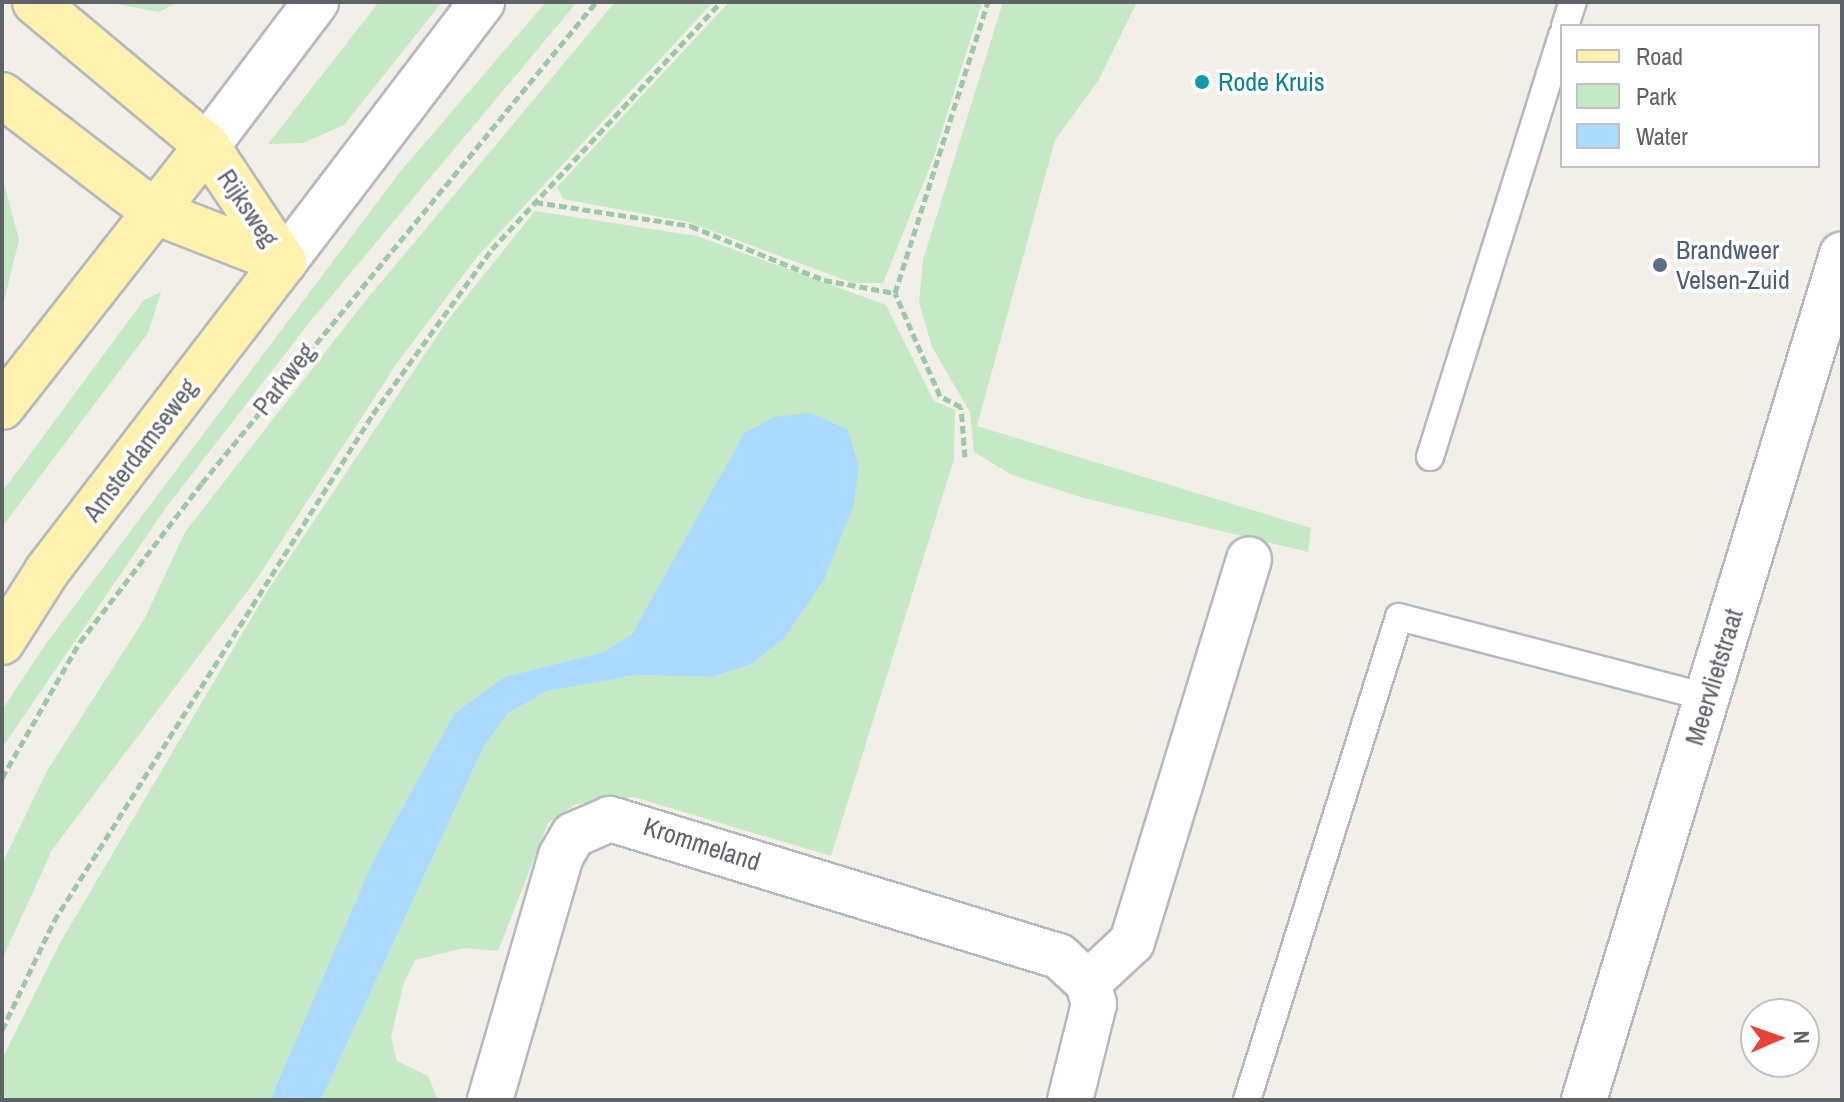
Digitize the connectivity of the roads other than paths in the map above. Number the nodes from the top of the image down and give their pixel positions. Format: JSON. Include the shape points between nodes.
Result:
{"nodes":[{"id":1,"x":35,"y":2,"type":"edge"},
{"id":2,"x":316,"y":2,"type":"edge"},
{"id":3,"x":482,"y":2,"type":"edge"},
{"id":4,"x":1573,"y":2,"type":"edge"},
{"id":5,"x":1566,"y":24,"type":"edge"},
{"id":6,"x":1560,"y":41,"type":"edge"},
{"id":7,"x":2,"y":95,"type":"edge"},
{"id":8,"x":207,"y":146,"type":"junction"},
{"id":9,"x":153,"y":211,"type":"junction"},
{"id":10,"x":284,"y":262,"type":"junction"},
{"id":11,"x":1840,"y":275,"type":"edge"},
{"id":12,"x":2,"y":407,"type":"edge"},
{"id":13,"x":1430,"y":457,"type":"dead end"},
{"id":14,"x":1249,"y":559,"type":"dead end"},
{"id":15,"x":2,"y":642,"type":"edge"},
{"id":16,"x":1707,"y":697,"type":"junction"},
{"id":17,"x":1088,"y":983,"type":"junction"},
{"id":18,"x":490,"y":1100,"type":"edge"},
{"id":19,"x":1070,"y":1100,"type":"edge"},
{"id":20,"x":1247,"y":1100,"type":"edge"},
{"id":21,"x":1584,"y":1100,"type":"edge"}],
"edges":[{"from":1,"to":8,"type":"main road","name":"Rijksweg"},
{"from":2,"to":8,"type":"street"},
{"from":3,"to":10,"type":"street"},
{"from":4,"to":5,"type":"lane"},
{"from":6,"to":13,"type":"lane"},
{"from":7,"to":9,"type":"main road","name":"Rijksweg"},
{"from":8,"to":9,"type":"main road"},
{"from":8,"to":10,"type":"main road","name":"Rijksweg"},
{"from":9,"to":10,"type":"main road","name":"Rijksweg"},
{"from":9,"to":12,"type":"main road"},
{"from":10,"to":15,"type":"main road","name":"Amsterdamseweg","via":[[47,571]]},
{"from":11,"to":16,"type":"street","name":"Meervlietstraat"},
{"from":14,"to":17,"type":"street","via":[[1132,942]]},
{"from":16,"to":20,"type":"lane","via":[[1399,617]]},
{"from":16,"to":21,"type":"street","name":"Meervlietstraat"},
{"from":17,"to":18,"type":"street","name":"Krommeland","via":[[1059,956],[1032,945],[610,819],[573,835],[561,856]]},
{"from":17,"to":19,"type":"street","via":[[1091,1034]]}]}
